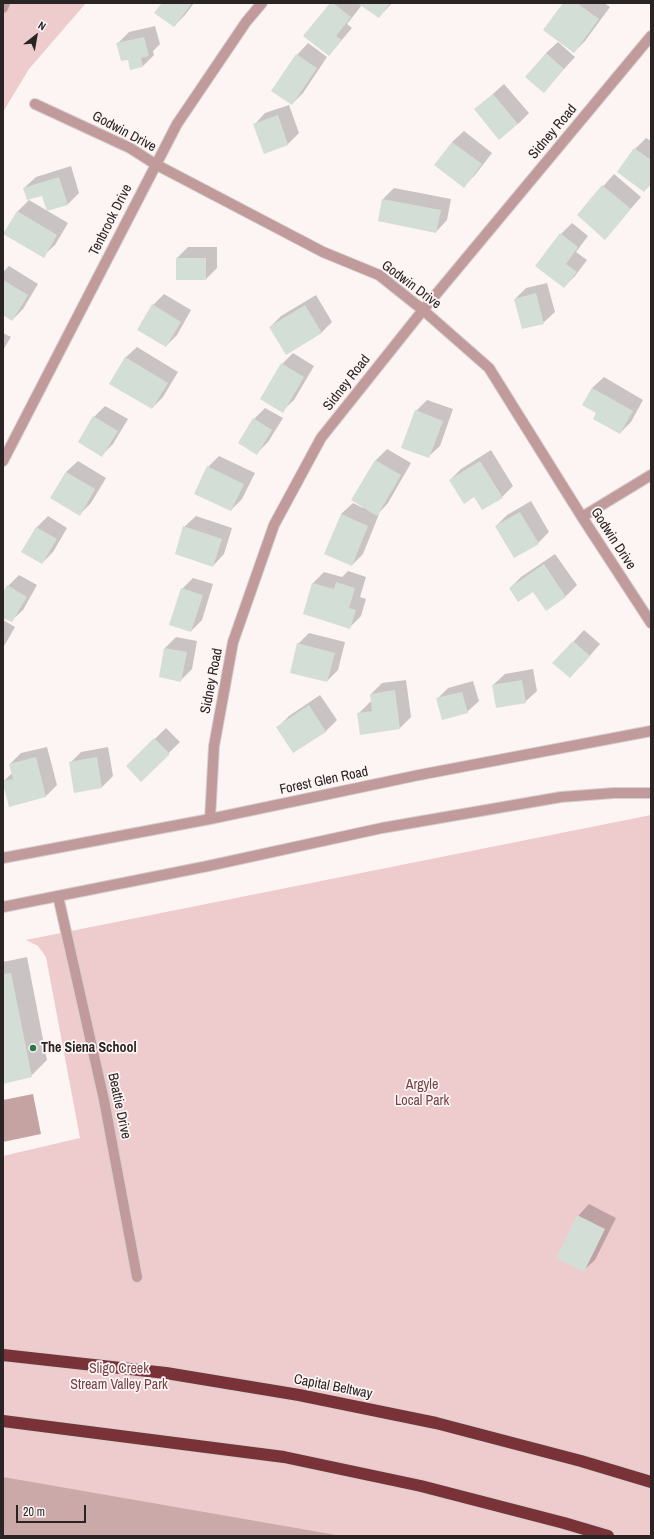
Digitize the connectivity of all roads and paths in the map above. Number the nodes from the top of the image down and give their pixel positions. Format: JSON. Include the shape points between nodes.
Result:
{"nodes":[{"id":1,"x":5,"y":3,"type":"edge"},
{"id":2,"x":262,"y":3,"type":"edge"},
{"id":3,"x":3,"y":8,"type":"edge"},
{"id":4,"x":651,"y":36,"type":"edge"},
{"id":5,"x":35,"y":104,"type":"dead end"},
{"id":6,"x":155,"y":164,"type":"junction"},
{"id":7,"x":422,"y":310,"type":"junction"},
{"id":8,"x":3,"y":461,"type":"edge"},
{"id":9,"x":651,"y":475,"type":"edge"},
{"id":10,"x":582,"y":517,"type":"junction"},
{"id":11,"x":651,"y":623,"type":"edge"},
{"id":12,"x":651,"y":731,"type":"edge"},
{"id":13,"x":651,"y":793,"type":"edge"},
{"id":14,"x":210,"y":819,"type":"junction"},
{"id":15,"x":3,"y":858,"type":"edge"},
{"id":16,"x":58,"y":896,"type":"junction"},
{"id":17,"x":3,"y":907,"type":"edge"},
{"id":18,"x":137,"y":1277,"type":"dead end"},
{"id":19,"x":3,"y":1355,"type":"edge"},
{"id":20,"x":3,"y":1420,"type":"edge"},
{"id":21,"x":651,"y":1482,"type":"edge"},
{"id":22,"x":608,"y":1536,"type":"edge"}],
"edges":[{"from":1,"to":3,"type":"street"},
{"from":2,"to":6,"type":"street","name":"Tenbrook Drive","via":[[246,22],[177,124]]},
{"from":4,"to":7,"type":"street","name":"Sidney Road"},
{"from":5,"to":6,"type":"street","name":"Godwin Drive","via":[[130,148]]},
{"from":6,"to":7,"type":"street","name":"Godwin Drive","via":[[323,252],[379,275]]},
{"from":6,"to":8,"type":"street","name":"Tenbrook Drive"},
{"from":7,"to":10,"type":"street","name":"Godwin Drive","via":[[489,368]]},
{"from":7,"to":14,"type":"street","name":"Sidney Road","via":[[321,438],[274,525],[233,642],[214,746]]},
{"from":9,"to":10,"type":"street"},
{"from":10,"to":11,"type":"street","name":"Godwin Drive"},
{"from":12,"to":14,"type":"street","name":"Forest Glen Road"},
{"from":13,"to":16,"type":"street","via":[[614,793],[537,801],[382,828]]},
{"from":14,"to":15,"type":"street","name":"Forest Glen Road"},
{"from":16,"to":17,"type":"street"},
{"from":16,"to":18,"type":"street","name":"Beattie Drive","via":[[104,1100]]},
{"from":19,"to":21,"type":"highway","name":"Capital Beltway","via":[[166,1373],[299,1395],[436,1423]]},
{"from":20,"to":22,"type":"highway","via":[[284,1458],[421,1486]]}]}
